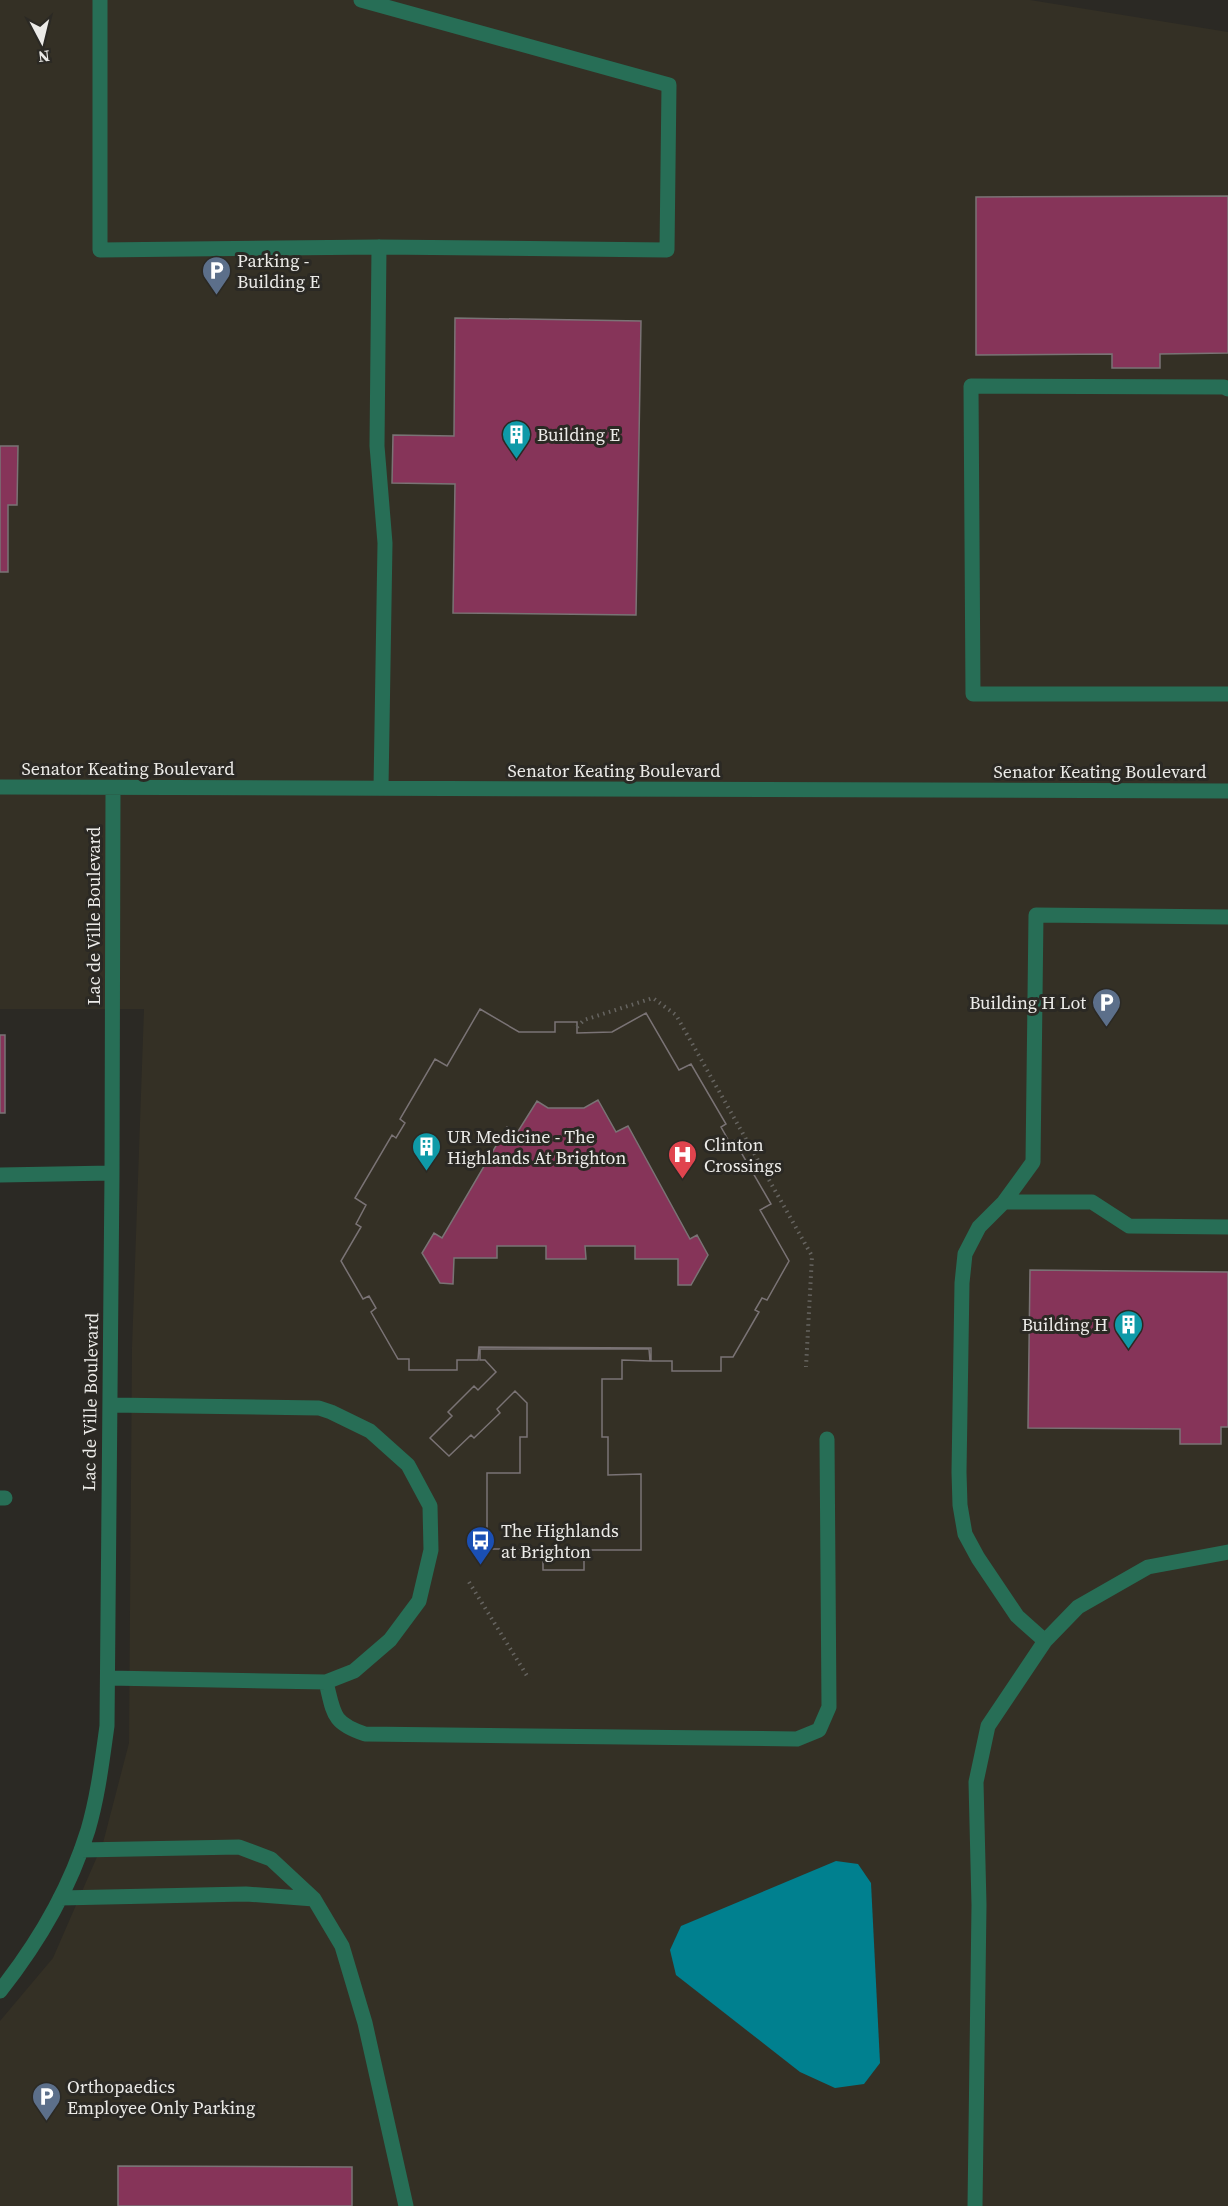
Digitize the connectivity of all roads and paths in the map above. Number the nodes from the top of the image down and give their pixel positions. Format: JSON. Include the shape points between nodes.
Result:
{"nodes":[{"id":1,"x":100,"y":0,"type":"edge"},
{"id":2,"x":361,"y":0,"type":"edge"},
{"id":3,"x":379,"y":247,"type":"junction"},
{"id":4,"x":1228,"y":389,"type":"edge"},
{"id":5,"x":1228,"y":694,"type":"edge"},
{"id":6,"x":0,"y":787,"type":"edge"},
{"id":7,"x":113,"y":788,"type":"junction"},
{"id":8,"x":381,"y":788,"type":"junction"},
{"id":9,"x":1228,"y":791,"type":"edge"},
{"id":10,"x":1228,"y":917,"type":"edge"},
{"id":11,"x":577,"y":1027,"type":"dead end"},
{"id":12,"x":112,"y":1173,"type":"junction"},
{"id":13,"x":0,"y":1175,"type":"edge"},
{"id":14,"x":1005,"y":1202,"type":"junction"},
{"id":15,"x":1228,"y":1227,"type":"edge"},
{"id":16,"x":806,"y":1367,"type":"dead end"},
{"id":17,"x":110,"y":1405,"type":"junction"},
{"id":18,"x":826,"y":1439,"type":"dead end"},
{"id":19,"x":1228,"y":1552,"type":"edge"},
{"id":20,"x":469,"y":1582,"type":"dead end"},
{"id":21,"x":1045,"y":1641,"type":"junction"},
{"id":22,"x":108,"y":1678,"type":"junction"},
{"id":23,"x":529,"y":1679,"type":"dead end"},
{"id":24,"x":326,"y":1682,"type":"junction"},
{"id":25,"x":81,"y":1850,"type":"junction"},
{"id":26,"x":60,"y":1898,"type":"junction"},
{"id":27,"x":314,"y":1899,"type":"junction"},
{"id":28,"x":0,"y":1991,"type":"edge"},
{"id":29,"x":406,"y":2206,"type":"edge"},
{"id":30,"x":975,"y":2206,"type":"edge"}],
"edges":[{"from":1,"to":3,"type":"street","via":[[100,250]]},
{"from":2,"to":3,"type":"street","via":[[669,85],[667,250]]},
{"from":3,"to":8,"type":"street","via":[[377,446],[385,543]]},
{"from":4,"to":5,"type":"street","via":[[971,386],[972,694]]},
{"from":6,"to":7,"type":"street","name":"Senator Keating Boulevard"},
{"from":7,"to":8,"type":"street","name":"Senator Keating Boulevard"},
{"from":7,"to":12,"type":"street","name":"Lac de Ville Boulevard"},
{"from":8,"to":9,"type":"street","name":"Senator Keating Boulevard"},
{"from":10,"to":14,"type":"street","via":[[1036,915],[1033,1162]]},
{"from":11,"to":16,"type":"path","via":[[584,1020],[653,998],[676,1015],[812,1256]]},
{"from":12,"to":13,"type":"street"},
{"from":12,"to":17,"type":"street","name":"Lac de Ville Boulevard"},
{"from":14,"to":15,"type":"street","via":[[1092,1202],[1129,1226]]},
{"from":14,"to":21,"type":"street","via":[[979,1227],[965,1254],[960,1505],[965,1534],[978,1558],[1017,1616]]},
{"from":17,"to":22,"type":"street","name":"Lac de Ville Boulevard"},
{"from":17,"to":24,"type":"street","via":[[319,1408],[370,1431],[408,1465],[429,1506],[431,1550],[419,1601],[390,1640],[354,1671]]},
{"from":18,"to":24,"type":"street","via":[[830,1707],[819,1730],[796,1739],[366,1734],[347,1728],[334,1716]]},
{"from":19,"to":21,"type":"street","via":[[1148,1567],[1078,1607]]},
{"from":20,"to":23,"type":"path"},
{"from":21,"to":30,"type":"street","via":[[988,1726],[976,1782],[979,1905]]},
{"from":22,"to":24,"type":"street"},
{"from":22,"to":25,"type":"street","name":"Lac de Ville Boulevard","via":[[101,1776]]},
{"from":25,"to":26,"type":"street","name":"Lac de Ville Boulevard"},
{"from":25,"to":27,"type":"street","via":[[239,1847],[271,1859]]},
{"from":26,"to":27,"type":"street","via":[[246,1894]]},
{"from":26,"to":28,"type":"street","name":"Lac de Ville Boulevard"},
{"from":27,"to":29,"type":"street","via":[[342,1946]]}]}
